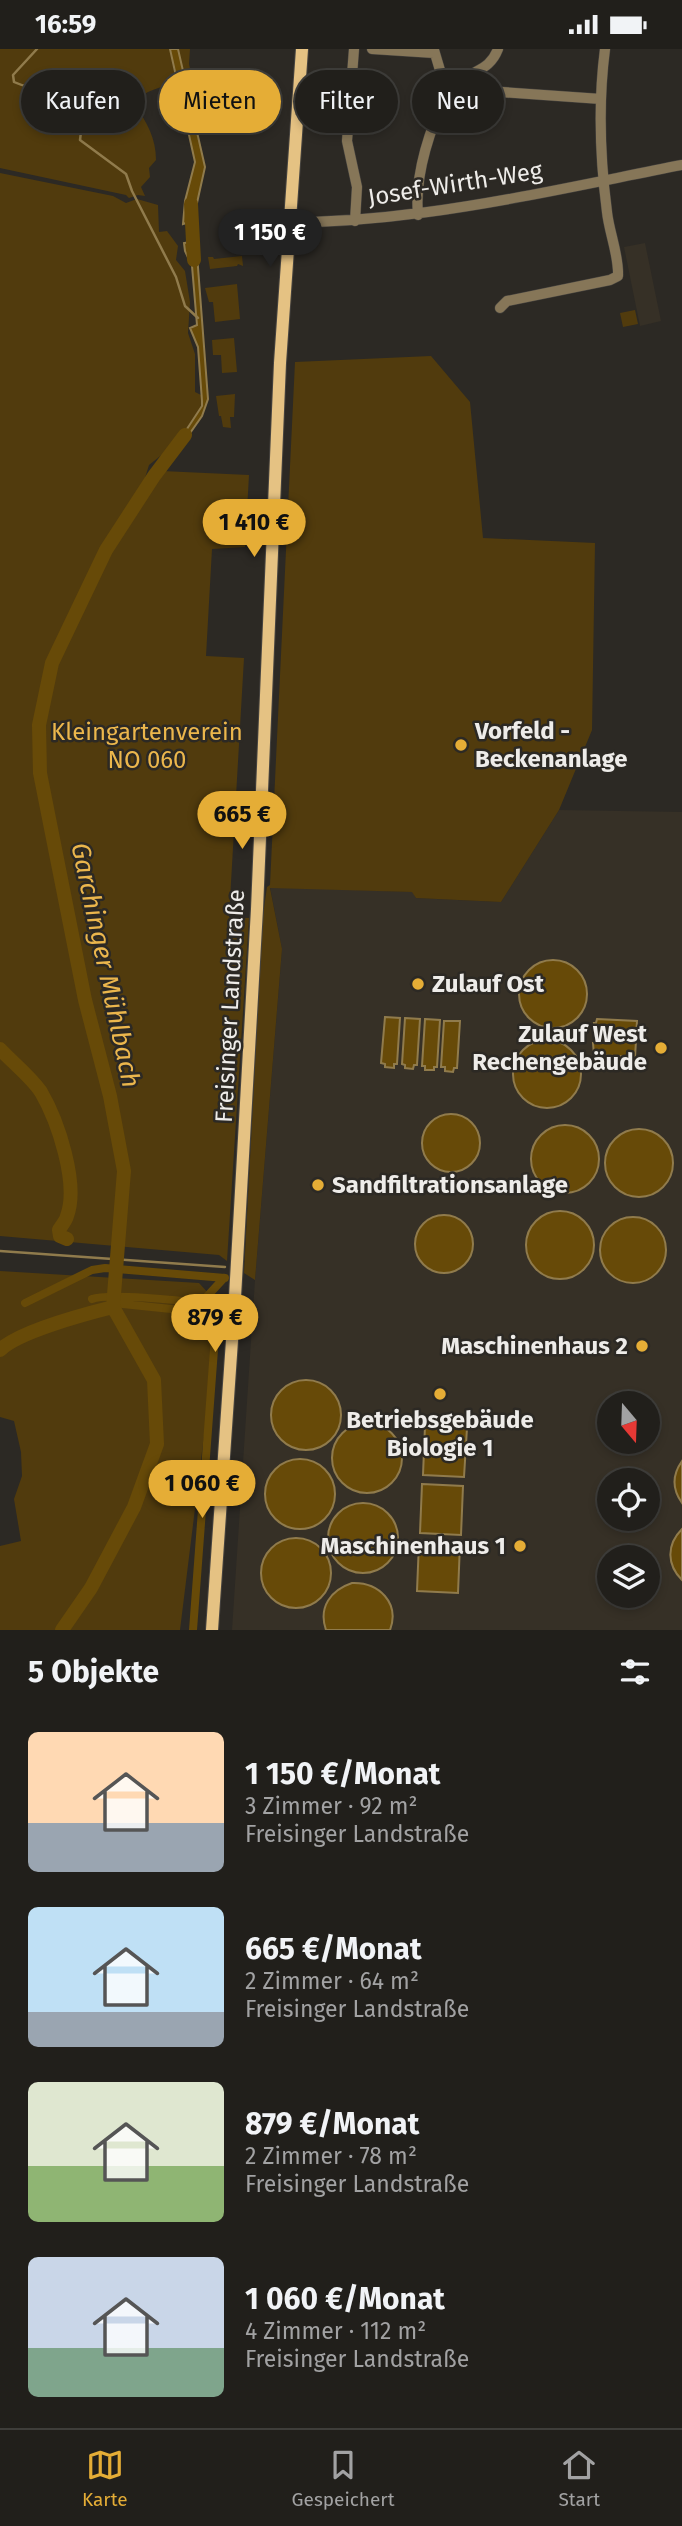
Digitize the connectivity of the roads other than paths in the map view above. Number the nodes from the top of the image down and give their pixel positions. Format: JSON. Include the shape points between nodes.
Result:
{"nodes":[{"id":1,"x":302,"y":49,"type":"edge"},
{"id":2,"x":354,"y":49,"type":"edge"},
{"id":3,"x":372,"y":49,"type":"edge"},
{"id":4,"x":498,"y":49,"type":"edge"},
{"id":5,"x":605,"y":49,"type":"edge"},
{"id":6,"x":434,"y":51,"type":"edge"},
{"id":7,"x":440,"y":70,"type":"edge"},
{"id":8,"x":480,"y":70,"type":"edge"},
{"id":9,"x":504,"y":92,"type":"edge"},
{"id":10,"x":601,"y":99,"type":"junction"},
{"id":11,"x":432,"y":133,"type":"edge"},
{"id":12,"x":682,"y":165,"type":"edge"},
{"id":13,"x":604,"y":180,"type":"junction"},
{"id":14,"x":418,"y":215,"type":"junction"},
{"id":15,"x":355,"y":221,"type":"junction"},
{"id":16,"x":232,"y":222,"type":"dead end"},
{"id":17,"x":289,"y":224,"type":"junction"},
{"id":18,"x":500,"y":308,"type":"dead end"},
{"id":19,"x":212,"y":1630,"type":"edge"}],
"edges":[{"from":1,"to":17,"type":"main road","name":"Freisinger Landstraße"},
{"from":2,"to":15,"type":"street","via":[[347,141],[357,187]]},
{"from":3,"to":6,"type":"street"},
{"from":4,"to":8,"type":"street","via":[[491,64]]},
{"from":5,"to":10,"type":"street"},
{"from":6,"to":7,"type":"street"},
{"from":9,"to":10,"type":"street"},
{"from":10,"to":13,"type":"street"},
{"from":11,"to":14,"type":"street","via":[[421,167]]},
{"from":12,"to":13,"type":"street","name":"Josef-Wirth-Weg"},
{"from":13,"to":14,"type":"street","name":"Josef-Wirth-Weg"},
{"from":13,"to":18,"type":"street","via":[[618,275],[507,301]]},
{"from":14,"to":15,"type":"street","name":"Josef-Wirth-Weg"},
{"from":15,"to":17,"type":"street","name":"Josef-Wirth-Weg"},
{"from":16,"to":17,"type":"street","name":"Josef-Wirth-Weg"},
{"from":17,"to":19,"type":"main road","name":"Freisinger Landstraße","via":[[257,909]]}]}
